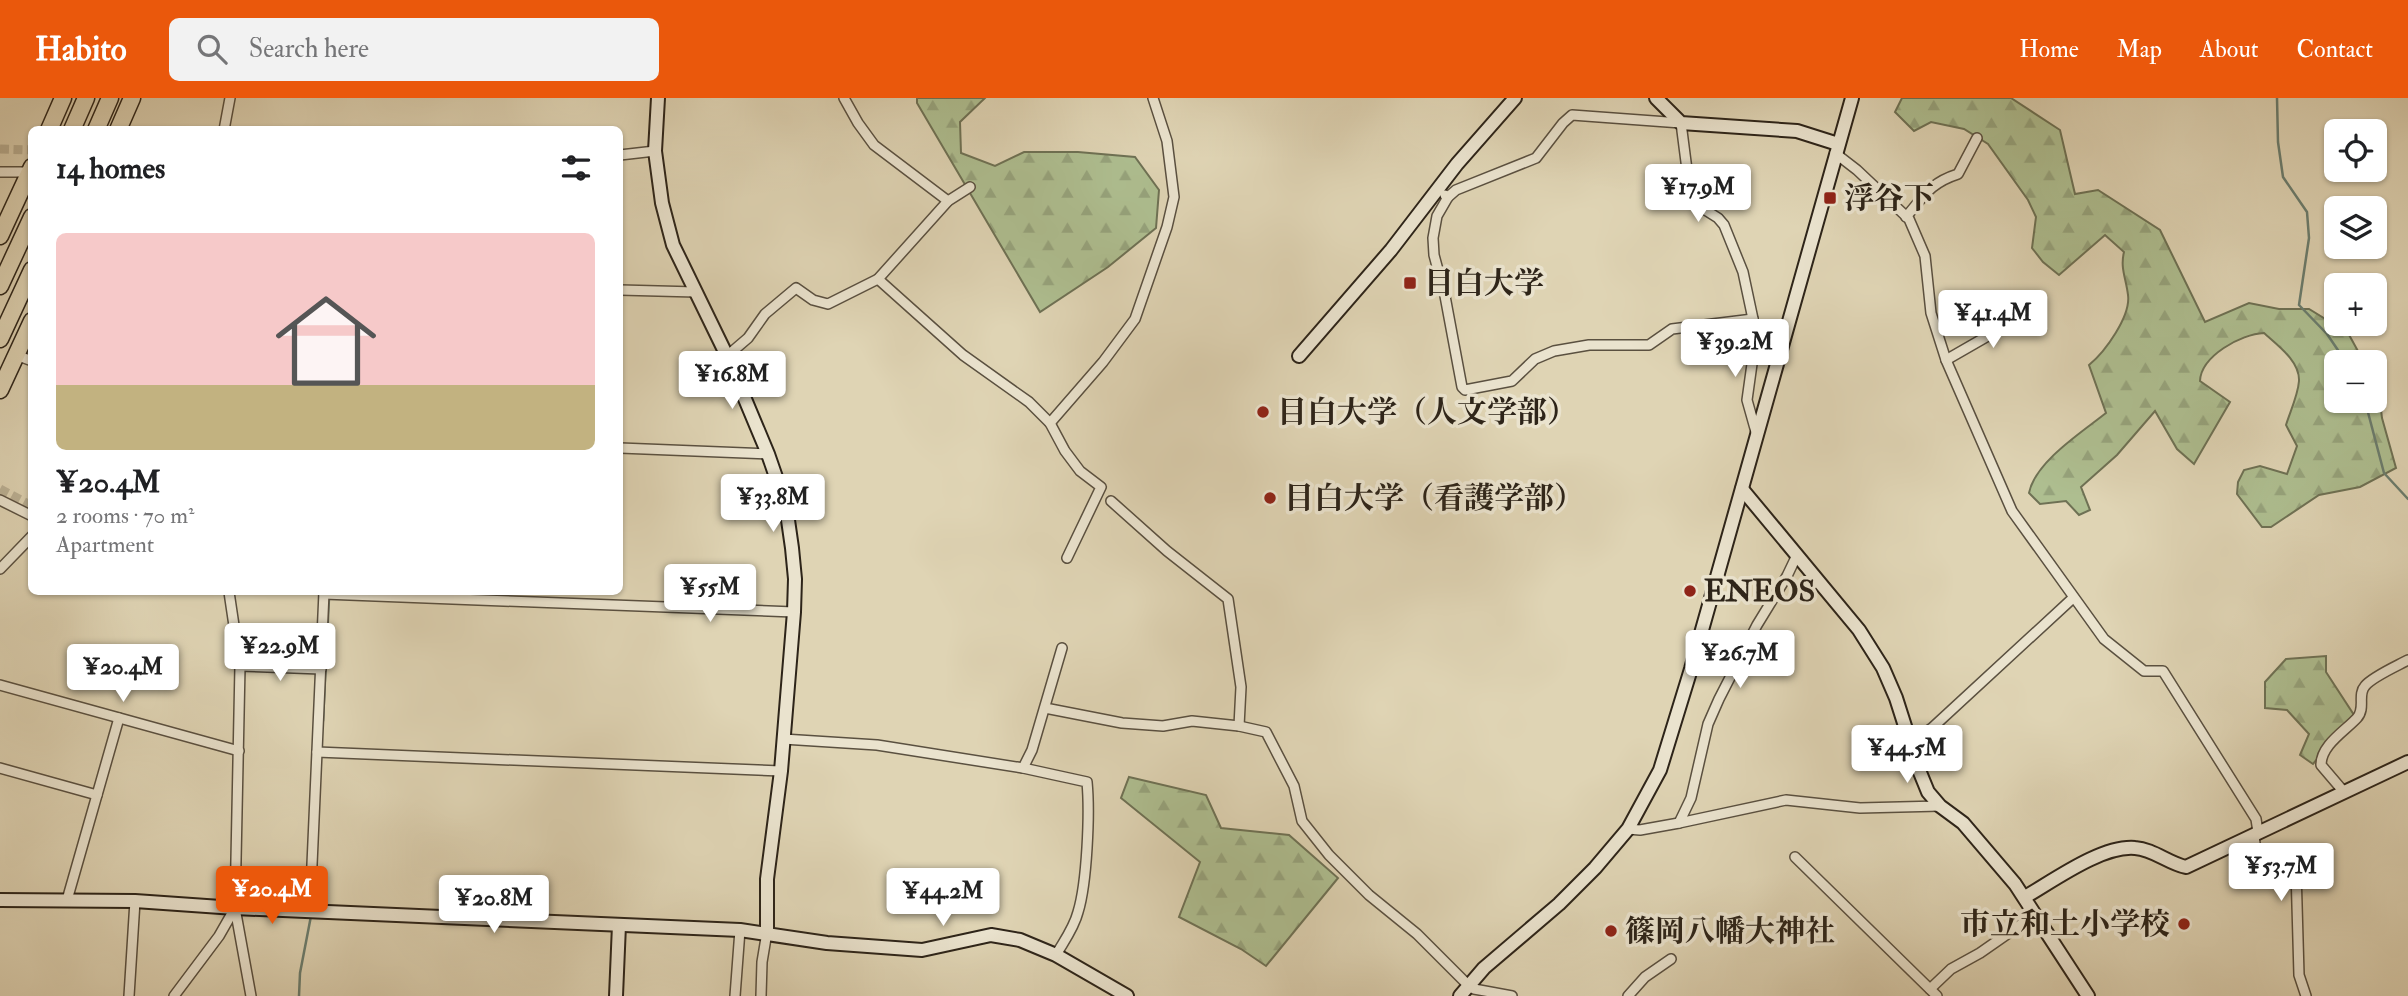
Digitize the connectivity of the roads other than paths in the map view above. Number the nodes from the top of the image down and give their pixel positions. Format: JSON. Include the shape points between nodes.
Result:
{"nodes":[{"id":1,"x":63,"y":98,"type":"edge"},
{"id":2,"x":86,"y":98,"type":"edge"},
{"id":3,"x":110,"y":98,"type":"edge"},
{"id":4,"x":132,"y":98,"type":"edge"},
{"id":5,"x":230,"y":98,"type":"edge"},
{"id":6,"x":658,"y":98,"type":"edge"},
{"id":7,"x":844,"y":98,"type":"edge"},
{"id":8,"x":1153,"y":98,"type":"edge"},
{"id":9,"x":1515,"y":98,"type":"edge"},
{"id":10,"x":1656,"y":98,"type":"edge"},
{"id":11,"x":1852,"y":98,"type":"edge"},
{"id":12,"x":1681,"y":123,"type":"junction"},
{"id":13,"x":51,"y":126,"type":"edge"},
{"id":14,"x":74,"y":126,"type":"edge"},
{"id":15,"x":98,"y":126,"type":"edge"},
{"id":16,"x":120,"y":126,"type":"edge"},
{"id":17,"x":225,"y":126,"type":"edge"},
{"id":18,"x":1977,"y":138,"type":"dead end"},
{"id":19,"x":1837,"y":149,"type":"junction"},
{"id":20,"x":654,"y":151,"type":"junction"},
{"id":21,"x":623,"y":155,"type":"edge"},
{"id":22,"x":28,"y":170,"type":"edge"},
{"id":23,"x":0,"y":172,"type":"edge"},
{"id":24,"x":28,"y":174,"type":"edge"},
{"id":25,"x":970,"y":187,"type":"dead end"},
{"id":26,"x":1443,"y":193,"type":"junction"},
{"id":27,"x":948,"y":201,"type":"junction"},
{"id":28,"x":1906,"y":217,"type":"junction"},
{"id":29,"x":28,"y":226,"type":"edge"},
{"id":30,"x":0,"y":236,"type":"edge"},
{"id":31,"x":878,"y":279,"type":"junction"},
{"id":32,"x":28,"y":280,"type":"edge"},
{"id":33,"x":0,"y":286,"type":"edge"},
{"id":34,"x":623,"y":290,"type":"edge"},
{"id":35,"x":696,"y":292,"type":"junction"},
{"id":36,"x":2026,"y":314,"type":"dead end"},
{"id":37,"x":1753,"y":319,"type":"junction"},
{"id":38,"x":0,"y":339,"type":"edge"},
{"id":39,"x":28,"y":340,"type":"edge"},
{"id":40,"x":727,"y":356,"type":"junction"},
{"id":41,"x":1298,"y":356,"type":"dead end"},
{"id":42,"x":24,"y":358,"type":"edge"},
{"id":43,"x":1946,"y":360,"type":"junction"},
{"id":44,"x":0,"y":390,"type":"edge"},
{"id":45,"x":1050,"y":423,"type":"junction"},
{"id":46,"x":1757,"y":434,"type":"junction"},
{"id":47,"x":623,"y":448,"type":"edge"},
{"id":48,"x":768,"y":454,"type":"junction"},
{"id":49,"x":1742,"y":489,"type":"junction"},
{"id":50,"x":0,"y":500,"type":"edge"},
{"id":51,"x":1111,"y":501,"type":"dead end"},
{"id":52,"x":28,"y":514,"type":"edge"},
{"id":53,"x":28,"y":540,"type":"edge"},
{"id":54,"x":1797,"y":555,"type":"junction"},
{"id":55,"x":1067,"y":558,"type":"dead end"},
{"id":56,"x":0,"y":569,"type":"edge"},
{"id":57,"x":229,"y":595,"type":"edge"},
{"id":58,"x":324,"y":595,"type":"edge"},
{"id":59,"x":373,"y":595,"type":"edge"},
{"id":60,"x":2073,"y":598,"type":"junction"},
{"id":61,"x":794,"y":612,"type":"junction"},
{"id":62,"x":1062,"y":648,"type":"dead end"},
{"id":63,"x":2408,"y":660,"type":"edge"},
{"id":64,"x":240,"y":666,"type":"junction"},
{"id":65,"x":321,"y":670,"type":"junction"},
{"id":66,"x":0,"y":685,"type":"edge"},
{"id":67,"x":1045,"y":708,"type":"junction"},
{"id":68,"x":119,"y":718,"type":"junction"},
{"id":69,"x":1239,"y":726,"type":"junction"},
{"id":70,"x":783,"y":739,"type":"junction"},
{"id":71,"x":1911,"y":743,"type":"junction"},
{"id":72,"x":239,"y":751,"type":"junction"},
{"id":73,"x":317,"y":752,"type":"junction"},
{"id":74,"x":2408,"y":762,"type":"edge"},
{"id":75,"x":0,"y":768,"type":"edge"},
{"id":76,"x":1023,"y":768,"type":"junction"},
{"id":77,"x":781,"y":771,"type":"junction"},
{"id":78,"x":2344,"y":792,"type":"junction"},
{"id":79,"x":97,"y":795,"type":"junction"},
{"id":80,"x":1940,"y":806,"type":"junction"},
{"id":81,"x":1679,"y":823,"type":"junction"},
{"id":82,"x":1628,"y":829,"type":"junction"},
{"id":83,"x":2256,"y":833,"type":"junction"},
{"id":84,"x":1795,"y":857,"type":"dead end"},
{"id":85,"x":2025,"y":897,"type":"junction"},
{"id":86,"x":0,"y":900,"type":"edge"},
{"id":87,"x":67,"y":900,"type":"junction"},
{"id":88,"x":135,"y":901,"type":"junction"},
{"id":89,"x":235,"y":908,"type":"junction"},
{"id":90,"x":310,"y":910,"type":"junction"},
{"id":91,"x":2036,"y":915,"type":"junction"},
{"id":92,"x":619,"y":925,"type":"junction"},
{"id":93,"x":740,"y":930,"type":"junction"},
{"id":94,"x":767,"y":933,"type":"junction"},
{"id":95,"x":1056,"y":955,"type":"junction"},
{"id":96,"x":1671,"y":959,"type":"dead end"},
{"id":97,"x":1464,"y":991,"type":"edge"},
{"id":98,"x":1934,"y":993,"type":"edge"},
{"id":99,"x":129,"y":996,"type":"edge"},
{"id":100,"x":174,"y":996,"type":"edge"},
{"id":101,"x":251,"y":996,"type":"edge"},
{"id":102,"x":616,"y":996,"type":"edge"},
{"id":103,"x":735,"y":996,"type":"edge"},
{"id":104,"x":761,"y":996,"type":"edge"},
{"id":105,"x":1128,"y":996,"type":"edge"},
{"id":106,"x":1512,"y":996,"type":"edge"},
{"id":107,"x":1628,"y":996,"type":"edge"},
{"id":108,"x":2088,"y":996,"type":"edge"},
{"id":109,"x":2306,"y":996,"type":"edge"}],
"edges":[{"from":1,"to":13,"type":"highway"},
{"from":2,"to":14,"type":"highway"},
{"from":3,"to":15,"type":"highway"},
{"from":4,"to":16,"type":"highway"},
{"from":5,"to":17,"type":"street"},
{"from":6,"to":20,"type":"street"},
{"from":7,"to":27,"type":"street","via":[[874,145]]},
{"from":8,"to":45,"type":"street","via":[[1167,141],[1174,197],[1167,227],[1135,319]]},
{"from":9,"to":26,"type":"street"},
{"from":10,"to":12,"type":"street"},
{"from":11,"to":19,"type":"street"},
{"from":12,"to":19,"type":"street","via":[[1797,131]]},
{"from":12,"to":26,"type":"street","via":[[1572,115],[1536,158]]},
{"from":12,"to":37,"type":"street","via":[[1692,201],[1724,225],[1743,272]]},
{"from":18,"to":28,"type":"street","via":[[1958,174],[1931,187]]},
{"from":19,"to":28,"type":"street"},
{"from":19,"to":46,"type":"street"},
{"from":20,"to":21,"type":"street"},
{"from":20,"to":35,"type":"street","via":[[673,245]]},
{"from":22,"to":23,"type":"street"},
{"from":24,"to":30,"type":"highway"},
{"from":25,"to":27,"type":"street"},
{"from":26,"to":37,"type":"street","via":[[1433,238],[1434,256],[1465,390],[1511,381],[1535,359],[1554,351],[1589,345],[1649,345],[1672,329]]},
{"from":26,"to":41,"type":"street"},
{"from":27,"to":31,"type":"street"},
{"from":28,"to":43,"type":"street","via":[[1925,256],[1931,313]]},
{"from":29,"to":33,"type":"highway"},
{"from":31,"to":40,"type":"street","via":[[828,303],[813,300],[796,288]]},
{"from":31,"to":45,"type":"street","via":[[963,355],[1004,382]]},
{"from":32,"to":38,"type":"highway"},
{"from":34,"to":35,"type":"street"},
{"from":35,"to":40,"type":"street"},
{"from":36,"to":43,"type":"street"},
{"from":37,"to":46,"type":"street","via":[[1747,400]]},
{"from":39,"to":42,"type":"highway"},
{"from":40,"to":48,"type":"street"},
{"from":42,"to":44,"type":"highway"},
{"from":43,"to":60,"type":"street","via":[[2012,511]]},
{"from":45,"to":55,"type":"street","via":[[1080,471],[1101,487]]},
{"from":46,"to":49,"type":"street"},
{"from":47,"to":48,"type":"street"},
{"from":48,"to":61,"type":"street","via":[[786,506]]},
{"from":49,"to":54,"type":"street"},
{"from":49,"to":82,"type":"street","via":[[1670,744]]},
{"from":50,"to":52,"type":"street"},
{"from":51,"to":69,"type":"street","via":[[1228,599],[1241,687]]},
{"from":53,"to":56,"type":"street"},
{"from":54,"to":71,"type":"street","via":[[1859,630],[1883,668]]},
{"from":54,"to":81,"type":"street","via":[[1718,699],[1707,724],[1691,798]]},
{"from":57,"to":64,"type":"street"},
{"from":58,"to":65,"type":"street"},
{"from":59,"to":61,"type":"street"},
{"from":60,"to":71,"type":"street"},
{"from":60,"to":83,"type":"street","via":[[2122,656],[2144,671],[2163,671],[2256,819]]},
{"from":61,"to":70,"type":"street"},
{"from":62,"to":67,"type":"street"},
{"from":63,"to":78,"type":"street","via":[[2365,685],[2359,716],[2321,758],[2321,765]]},
{"from":64,"to":65,"type":"street"},
{"from":64,"to":72,"type":"street"},
{"from":65,"to":73,"type":"street"},
{"from":66,"to":68,"type":"street"},
{"from":67,"to":69,"type":"street","via":[[1122,723],[1163,726],[1192,720]]},
{"from":67,"to":76,"type":"street"},
{"from":68,"to":72,"type":"street"},
{"from":68,"to":79,"type":"street"},
{"from":69,"to":97,"type":"street","via":[[1266,732],[1294,786],[1302,821],[1368,895],[1417,934]]},
{"from":70,"to":76,"type":"street","via":[[877,745]]},
{"from":70,"to":77,"type":"street"},
{"from":71,"to":80,"type":"street","via":[[1928,792]]},
{"from":72,"to":89,"type":"street"},
{"from":73,"to":77,"type":"street"},
{"from":73,"to":90,"type":"street"},
{"from":74,"to":78,"type":"street"},
{"from":75,"to":79,"type":"street"},
{"from":76,"to":95,"type":"street","via":[[1087,782],[1079,910]]},
{"from":77,"to":94,"type":"street","via":[[767,879]]},
{"from":78,"to":83,"type":"street"},
{"from":79,"to":87,"type":"street"},
{"from":80,"to":81,"type":"street","via":[[1860,808],[1786,800]]},
{"from":80,"to":85,"type":"street","via":[[1963,823]]},
{"from":81,"to":82,"type":"street"},
{"from":82,"to":97,"type":"street","via":[[1581,883]]},
{"from":83,"to":85,"type":"street","via":[[2186,867],[2135,848],[2117,849]]},
{"from":83,"to":109,"type":"street","via":[[2258,869],[2294,866],[2296,870],[2297,956]]},
{"from":84,"to":98,"type":"street"},
{"from":85,"to":91,"type":"street"},
{"from":86,"to":87,"type":"street"},
{"from":87,"to":88,"type":"street"},
{"from":88,"to":89,"type":"street"},
{"from":88,"to":99,"type":"street"},
{"from":89,"to":90,"type":"street"},
{"from":89,"to":100,"type":"street"},
{"from":89,"to":101,"type":"street"},
{"from":90,"to":92,"type":"street"},
{"from":91,"to":98,"type":"street","via":[[1951,969]]},
{"from":91,"to":108,"type":"street"},
{"from":92,"to":93,"type":"street"},
{"from":92,"to":102,"type":"street"},
{"from":93,"to":94,"type":"street"},
{"from":93,"to":103,"type":"street"},
{"from":94,"to":95,"type":"street","via":[[922,950],[991,935],[1020,940]]},
{"from":94,"to":104,"type":"street"},
{"from":95,"to":105,"type":"street"},
{"from":96,"to":107,"type":"street"},
{"from":97,"to":106,"type":"street"}]}
